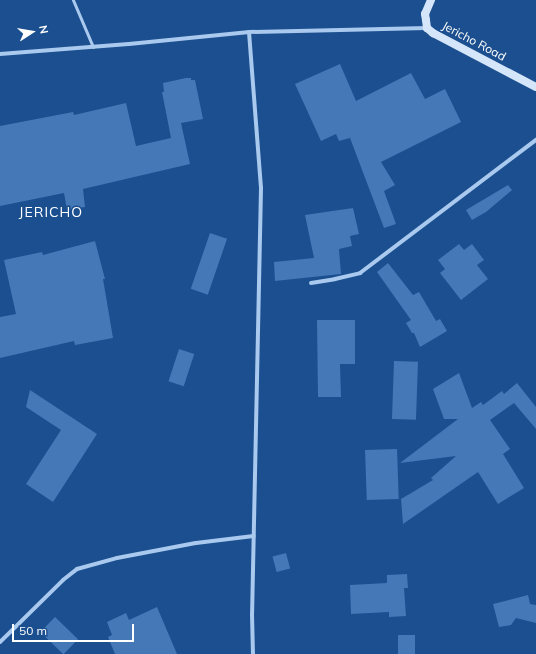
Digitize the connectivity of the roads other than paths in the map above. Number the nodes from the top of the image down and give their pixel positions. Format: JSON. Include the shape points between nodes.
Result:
{"nodes":[{"id":1,"x":74,"y":0,"type":"edge"},
{"id":2,"x":431,"y":0,"type":"edge"},
{"id":3,"x":427,"y":28,"type":"junction"},
{"id":4,"x":248,"y":32,"type":"junction"},
{"id":5,"x":93,"y":47,"type":"junction"},
{"id":6,"x":0,"y":54,"type":"edge"},
{"id":7,"x":536,"y":87,"type":"edge"},
{"id":8,"x":536,"y":140,"type":"edge"},
{"id":9,"x":311,"y":282,"type":"dead end"},
{"id":10,"x":254,"y":536,"type":"junction"},
{"id":11,"x":0,"y":642,"type":"edge"},
{"id":12,"x":253,"y":654,"type":"edge"}],
"edges":[{"from":1,"to":5,"type":"lane"},
{"from":2,"to":3,"type":"street","name":"Jericho Road","via":[[425,14]]},
{"from":3,"to":4,"type":"street"},
{"from":3,"to":7,"type":"street","name":"Jericho Road"},
{"from":4,"to":5,"type":"street"},
{"from":4,"to":10,"type":"street","via":[[261,188]]},
{"from":5,"to":6,"type":"street"},
{"from":8,"to":9,"type":"street","via":[[360,272]]},
{"from":10,"to":11,"type":"street","via":[[196,543],[117,558],[77,569]]},
{"from":10,"to":12,"type":"street"}]}
